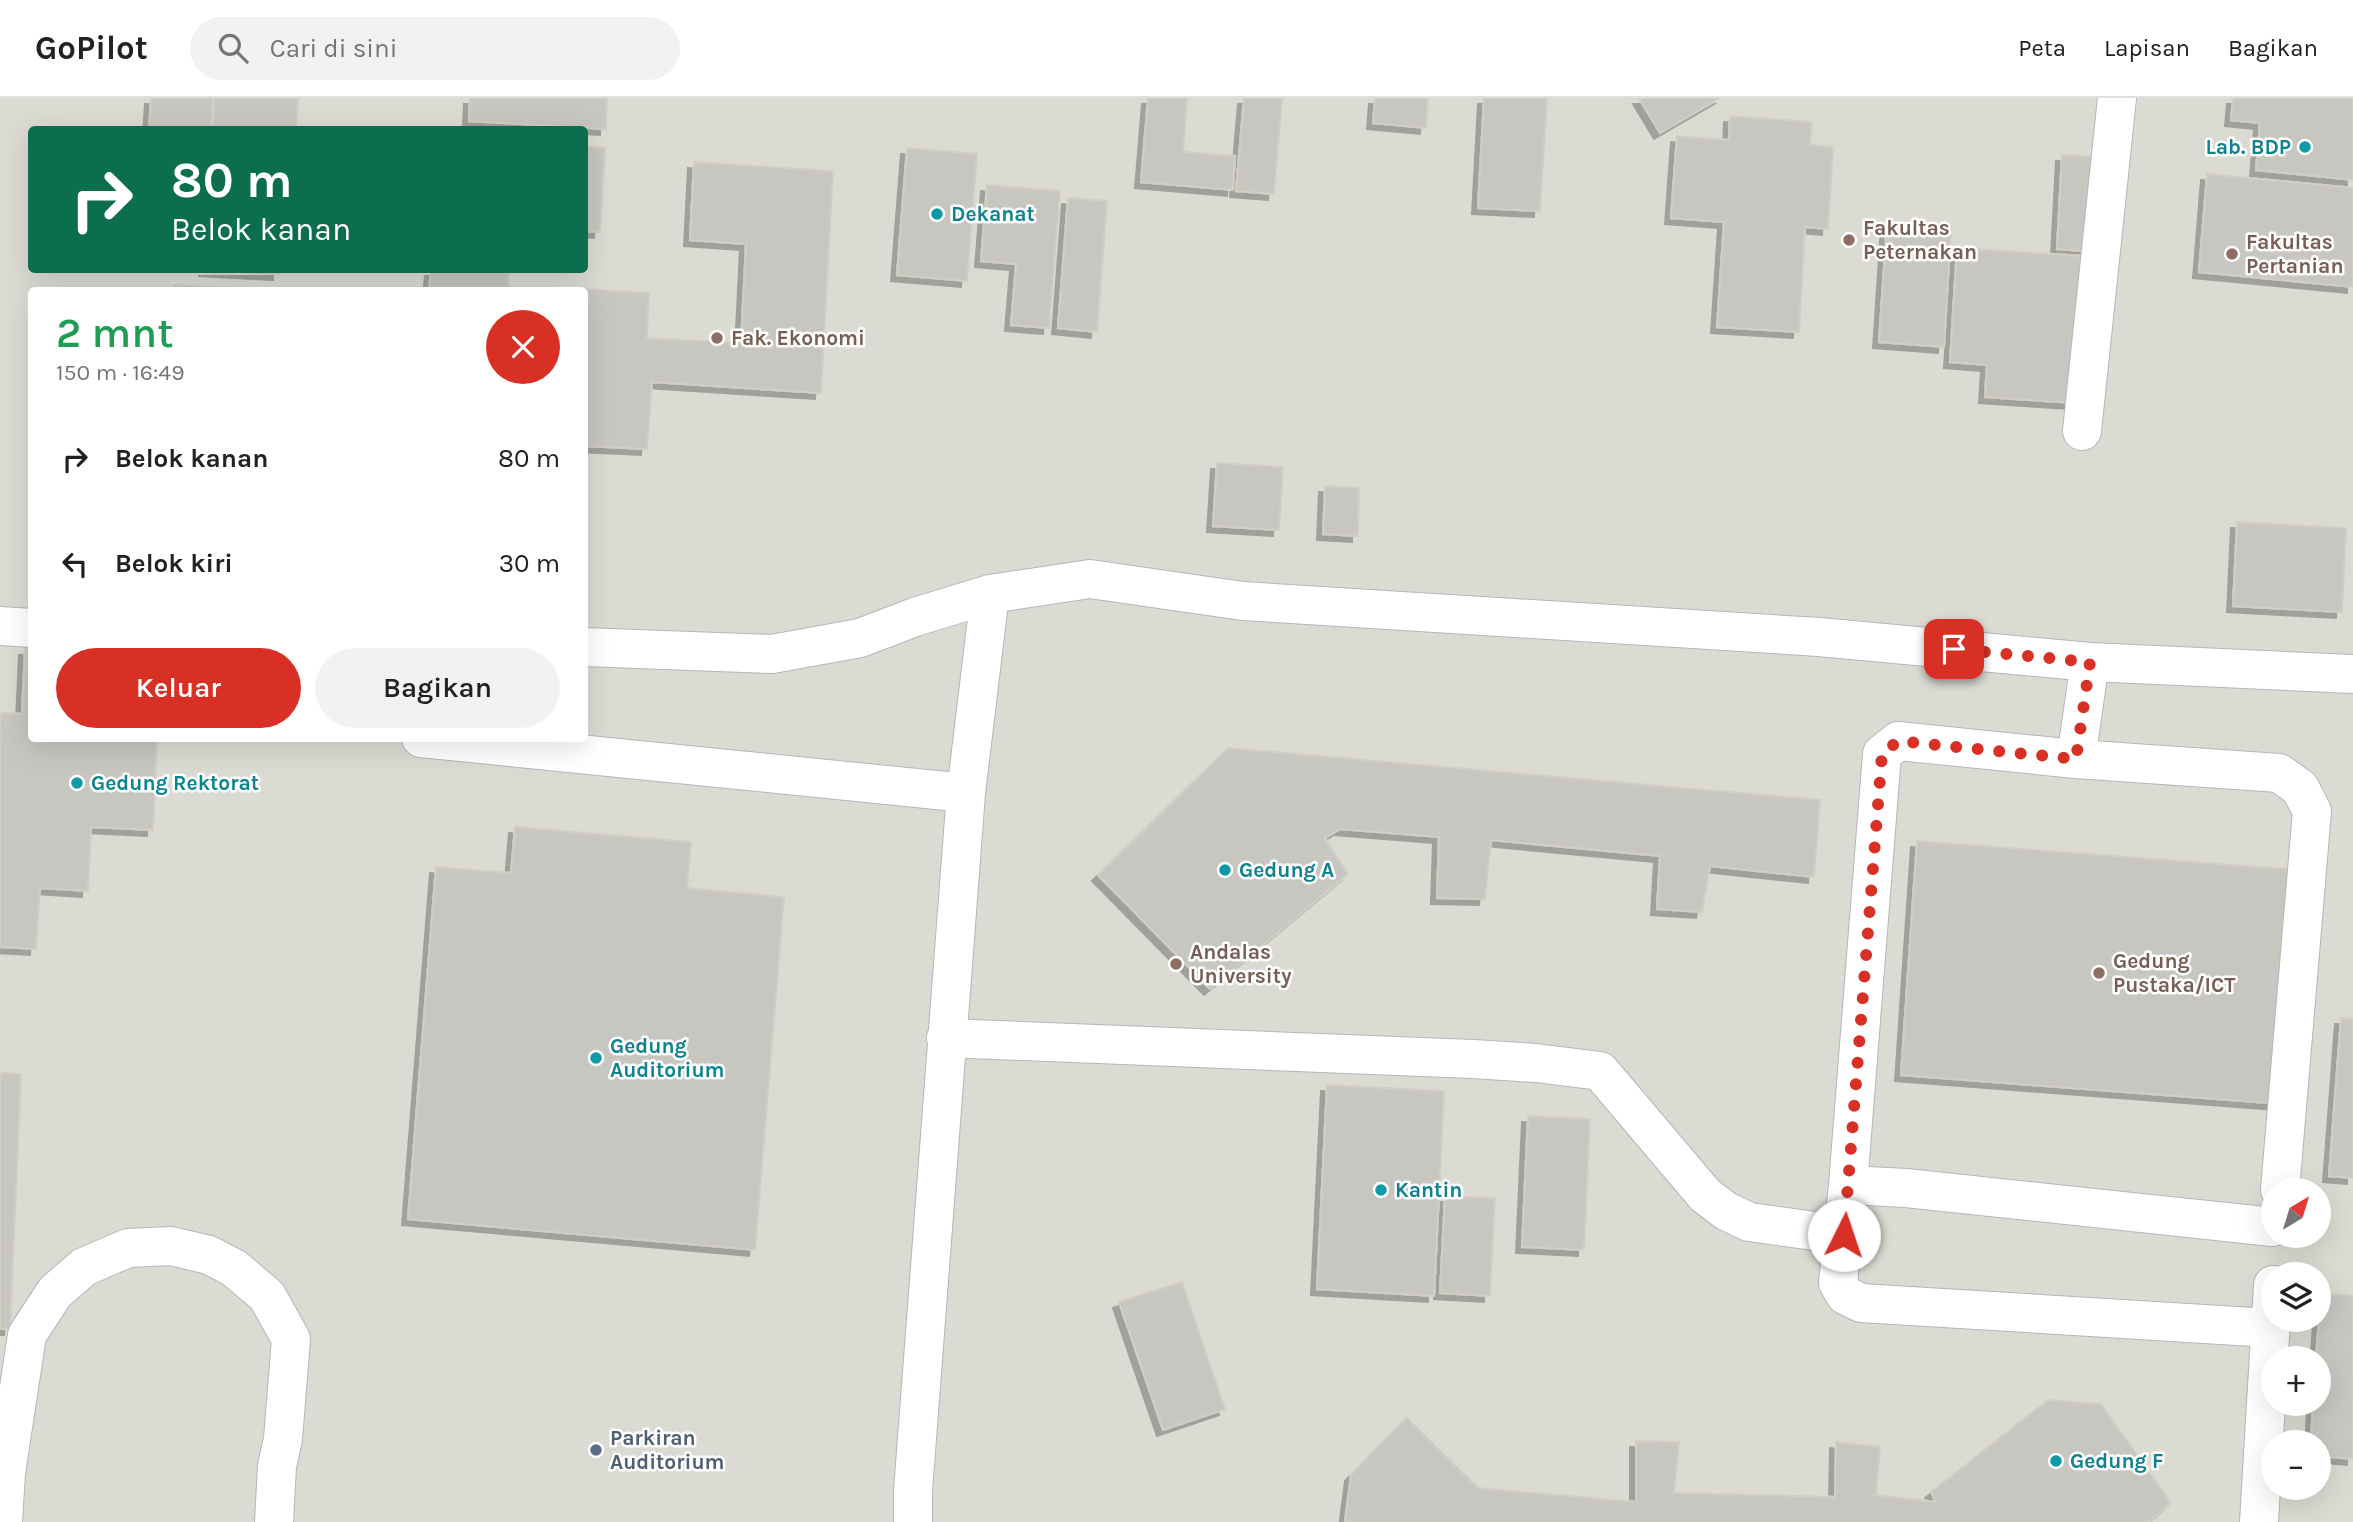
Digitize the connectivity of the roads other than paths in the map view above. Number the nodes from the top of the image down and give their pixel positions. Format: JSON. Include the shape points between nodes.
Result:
{"nodes":[{"id":1,"x":2116,"y":98,"type":"edge"},
{"id":2,"x":2082,"y":431,"type":"dead end"},
{"id":3,"x":990,"y":594,"type":"junction"},
{"id":4,"x":0,"y":626,"type":"edge"},
{"id":5,"x":28,"y":628,"type":"edge"},
{"id":6,"x":588,"y":646,"type":"edge"},
{"id":7,"x":2090,"y":662,"type":"junction"},
{"id":8,"x":2353,"y":674,"type":"edge"},
{"id":9,"x":461,"y":742,"type":"edge"},
{"id":10,"x":2076,"y":759,"type":"junction"},
{"id":11,"x":966,"y":793,"type":"junction"},
{"id":12,"x":946,"y":1038,"type":"junction"},
{"id":13,"x":2281,"y":1178,"type":"edge"},
{"id":14,"x":1848,"y":1185,"type":"junction"},
{"id":15,"x":2261,"y":1226,"type":"edge"},
{"id":16,"x":1844,"y":1235,"type":"junction"},
{"id":17,"x":2261,"y":1327,"type":"edge"},
{"id":18,"x":2270,"y":1332,"type":"edge"},
{"id":19,"x":3,"y":1472,"type":"edge"},
{"id":20,"x":913,"y":1507,"type":"edge"},
{"id":21,"x":3,"y":1522,"type":"edge"},
{"id":22,"x":274,"y":1522,"type":"edge"},
{"id":23,"x":2259,"y":1522,"type":"edge"}],
"edges":[{"from":1,"to":2,"type":"lane"},
{"from":3,"to":6,"type":"lane","via":[[860,638],[772,654]]},
{"from":3,"to":7,"type":"lane","via":[[1090,579],[1243,601],[1819,637]]},
{"from":3,"to":11,"type":"lane"},
{"from":4,"to":5,"type":"lane"},
{"from":7,"to":8,"type":"lane"},
{"from":7,"to":10,"type":"lane"},
{"from":9,"to":11,"type":"lane"},
{"from":10,"to":13,"type":"lane","via":[[2279,772],[2300,788],[2312,811]]},
{"from":10,"to":14,"type":"lane","via":[[1898,741],[1882,754]]},
{"from":11,"to":12,"type":"lane"},
{"from":12,"to":16,"type":"lane","via":[[1473,1059],[1600,1072],[1705,1195],[1726,1211],[1749,1222]]},
{"from":12,"to":20,"type":"lane"},
{"from":14,"to":15,"type":"lane"},
{"from":14,"to":16,"type":"lane"},
{"from":16,"to":17,"type":"lane","via":[[1838,1283],[1845,1295],[1861,1303]]},
{"from":18,"to":23,"type":"lane"},
{"from":19,"to":21,"type":"lane"},
{"from":19,"to":22,"type":"lane","via":[[27,1335],[55,1292],[84,1267],[128,1248],[171,1246],[209,1255],[234,1268],[267,1296],[291,1339]]}]}
